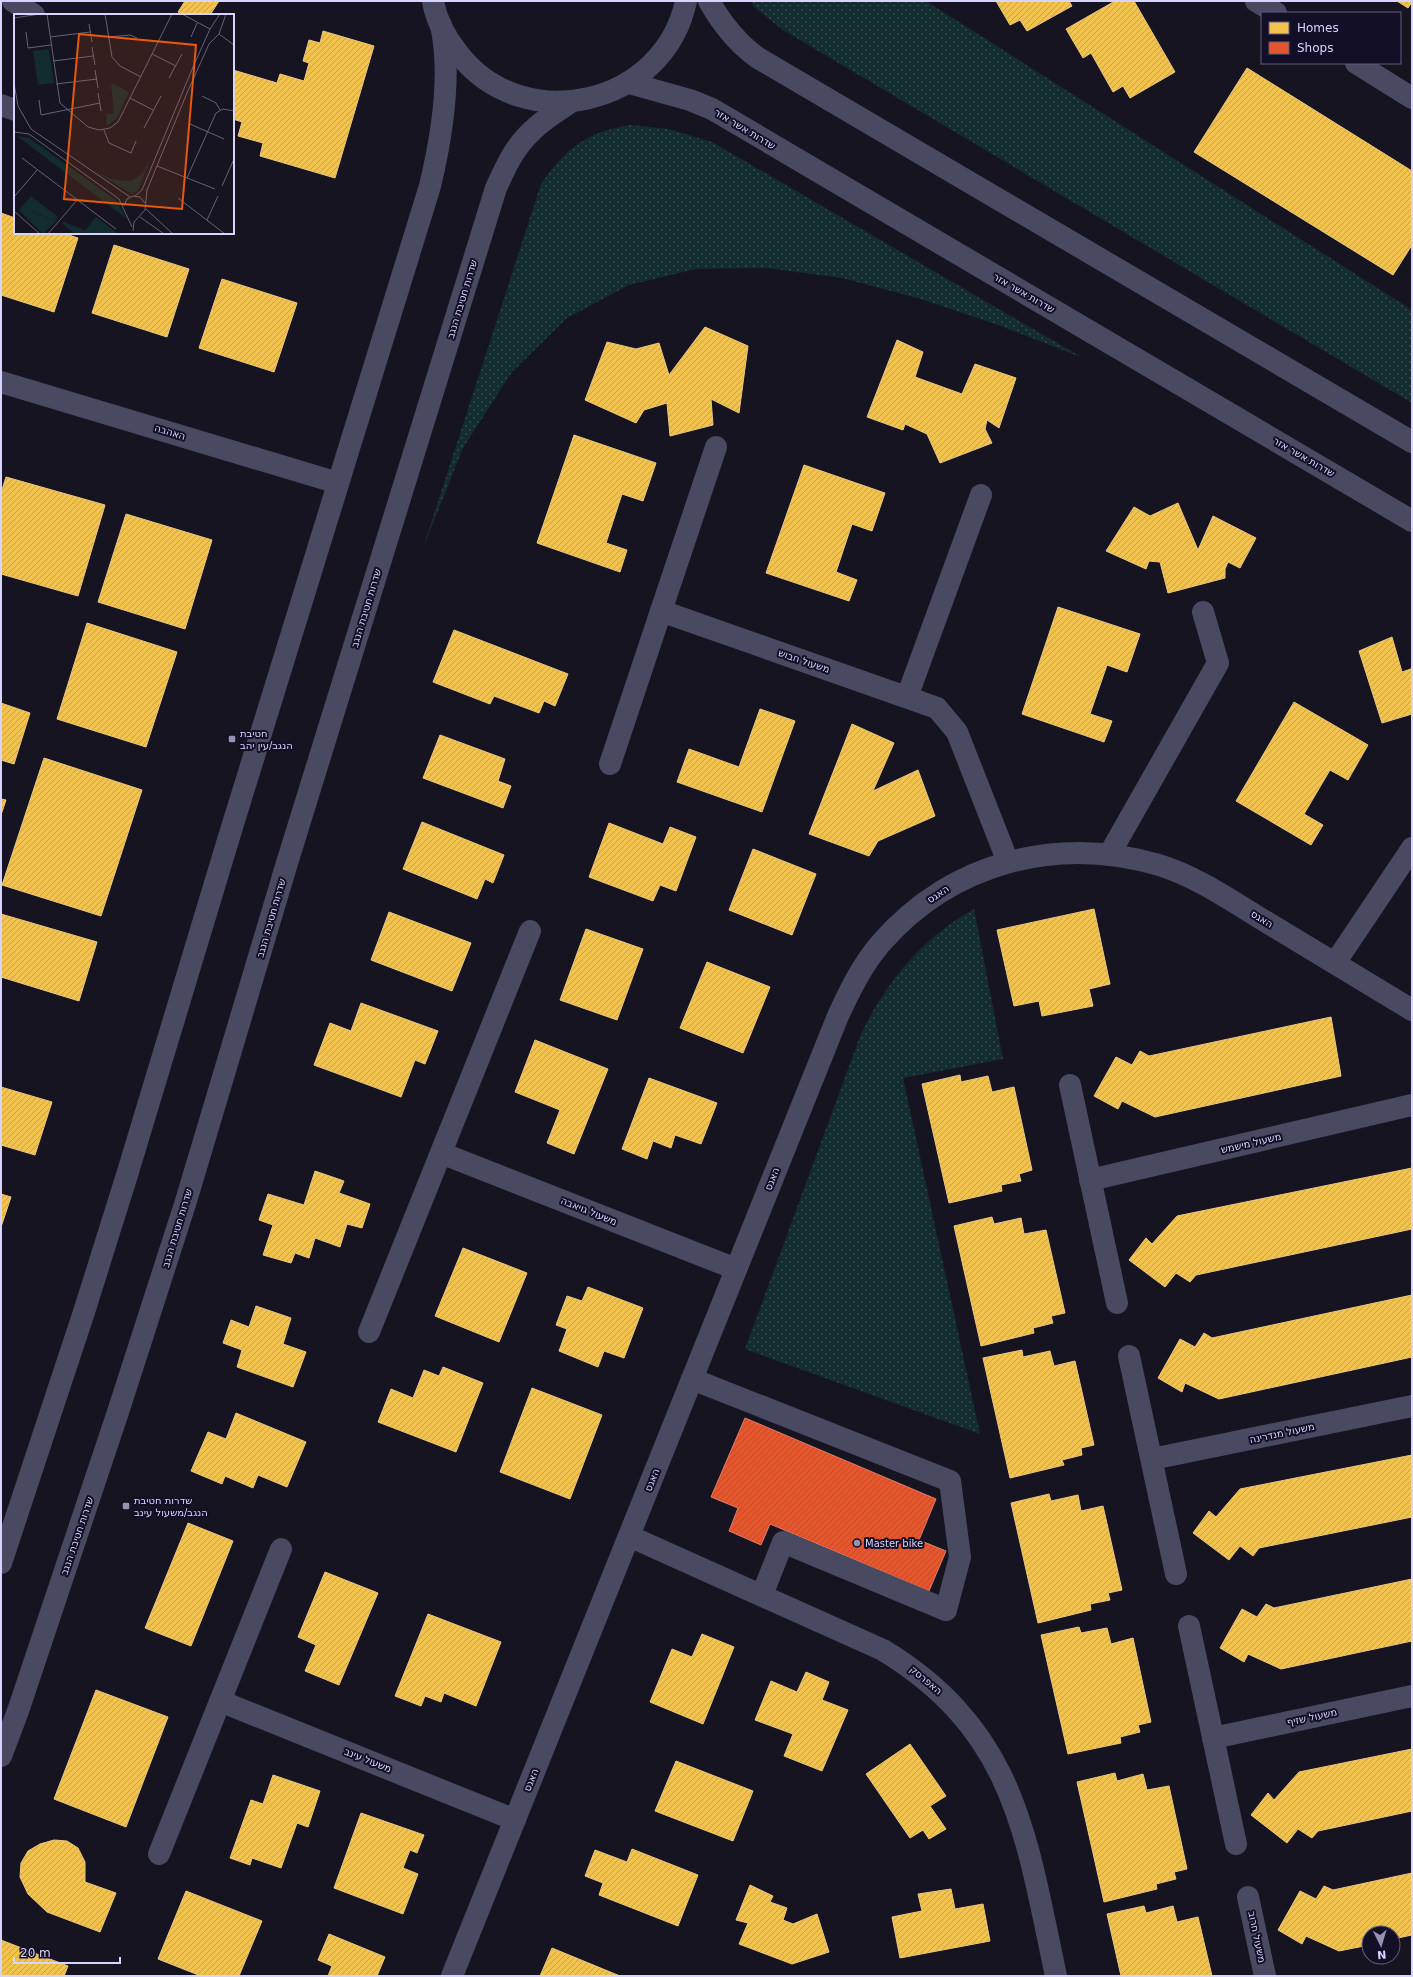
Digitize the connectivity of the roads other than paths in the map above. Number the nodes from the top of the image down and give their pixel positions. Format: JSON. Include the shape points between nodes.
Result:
{"nodes":[{"id":1,"x":13,"y":1,"type":"edge"},
{"id":2,"x":433,"y":1,"type":"edge"},
{"id":3,"x":686,"y":1,"type":"edge"},
{"id":4,"x":710,"y":1,"type":"edge"},
{"id":5,"x":32,"y":14,"type":"edge"},
{"id":6,"x":441,"y":25,"type":"junction"},
{"id":7,"x":1358,"y":64,"type":"edge"},
{"id":8,"x":629,"y":83,"type":"junction"},
{"id":9,"x":1412,"y":98,"type":"edge"},
{"id":10,"x":571,"y":102,"type":"junction"},
{"id":11,"x":1,"y":105,"type":"edge"},
{"id":12,"x":14,"y":110,"type":"edge"},
{"id":13,"x":1,"y":382,"type":"edge"},
{"id":14,"x":1412,"y":442,"type":"edge"},
{"id":15,"x":716,"y":447,"type":"dead end"},
{"id":16,"x":338,"y":483,"type":"junction"},
{"id":17,"x":981,"y":495,"type":"dead end"},
{"id":18,"x":1412,"y":521,"type":"edge"},
{"id":19,"x":661,"y":611,"type":"junction"},
{"id":20,"x":1203,"y":612,"type":"dead end"},
{"id":21,"x":907,"y":697,"type":"junction"},
{"id":22,"x":610,"y":764,"type":"dead end"},
{"id":23,"x":1412,"y":848,"type":"edge"},
{"id":24,"x":1110,"y":855,"type":"junction"},
{"id":25,"x":1008,"y":862,"type":"junction"},
{"id":26,"x":530,"y":931,"type":"dead end"},
{"id":27,"x":1335,"y":964,"type":"junction"},
{"id":28,"x":1403,"y":996,"type":"edge"},
{"id":29,"x":1412,"y":1010,"type":"edge"},
{"id":30,"x":1070,"y":1085,"type":"dead end"},
{"id":31,"x":1412,"y":1105,"type":"edge"},
{"id":32,"x":441,"y":1153,"type":"junction"},
{"id":33,"x":1090,"y":1180,"type":"junction"},
{"id":34,"x":736,"y":1269,"type":"junction"},
{"id":35,"x":1117,"y":1303,"type":"dead end"},
{"id":36,"x":369,"y":1332,"type":"dead end"},
{"id":37,"x":1129,"y":1356,"type":"dead end"},
{"id":38,"x":692,"y":1379,"type":"junction"},
{"id":39,"x":1412,"y":1406,"type":"edge"},
{"id":40,"x":1152,"y":1459,"type":"junction"},
{"id":41,"x":629,"y":1536,"type":"junction"},
{"id":42,"x":281,"y":1549,"type":"dead end"},
{"id":43,"x":1,"y":1563,"type":"edge"},
{"id":44,"x":1176,"y":1574,"type":"dead end"},
{"id":45,"x":762,"y":1595,"type":"junction"},
{"id":46,"x":1189,"y":1626,"type":"dead end"},
{"id":47,"x":1412,"y":1696,"type":"edge"},
{"id":48,"x":220,"y":1701,"type":"junction"},
{"id":49,"x":1213,"y":1738,"type":"junction"},
{"id":50,"x":1,"y":1756,"type":"edge"},
{"id":51,"x":515,"y":1820,"type":"junction"},
{"id":52,"x":1236,"y":1844,"type":"dead end"},
{"id":53,"x":159,"y":1854,"type":"dead end"},
{"id":54,"x":1248,"y":1897,"type":"dead end"},
{"id":55,"x":452,"y":1976,"type":"edge"},
{"id":56,"x":1054,"y":1976,"type":"edge"},
{"id":57,"x":1265,"y":1976,"type":"edge"}],
"edges":[{"from":1,"to":5,"type":"street"},
{"from":2,"to":6,"type":"street"},
{"from":3,"to":8,"type":"street","via":[[670,40],[654,61]]},
{"from":4,"to":14,"type":"street","via":[[730,33],[758,58]]},
{"from":6,"to":10,"type":"street","via":[[462,59],[476,73],[493,84],[529,99]]},
{"from":6,"to":16,"type":"street","via":[[445,42],[444,94],[435,167]]},
{"from":7,"to":9,"type":"street"},
{"from":8,"to":10,"type":"street","via":[[591,98]]},
{"from":8,"to":18,"type":"street","name":"שדרות אשר אזר","via":[[712,109]]},
{"from":10,"to":50,"type":"street","name":"שדרות חטיבת הנגב","via":[[539,124],[524,139],[509,159],[496,188],[145,1331]]},
{"from":11,"to":12,"type":"street"},
{"from":13,"to":16,"type":"street","name":"האהבה"},
{"from":15,"to":19,"type":"street"},
{"from":16,"to":43,"type":"street","via":[[125,1183]]},
{"from":17,"to":21,"type":"street"},
{"from":19,"to":21,"type":"street","name":"משעול חבוש"},
{"from":19,"to":22,"type":"street"},
{"from":20,"to":24,"type":"street","via":[[1218,663]]},
{"from":21,"to":25,"type":"street","name":"משעול חבוש","via":[[937,708],[957,732]]},
{"from":23,"to":27,"type":"street"},
{"from":24,"to":25,"type":"street","name":"האגס","via":[[1069,852],[1025,857]]},
{"from":24,"to":27,"type":"street","name":"האגס","via":[[1160,865],[1207,886]]},
{"from":25,"to":34,"type":"street","name":"האגס","via":[[983,870],[945,888],[911,913],[880,943],[856,978]]},
{"from":26,"to":32,"type":"street"},
{"from":27,"to":28,"type":"street","name":"האגס"},
{"from":28,"to":29,"type":"street","name":"האגס"},
{"from":30,"to":33,"type":"street"},
{"from":31,"to":33,"type":"street","name":"משעול מישמש"},
{"from":32,"to":34,"type":"street","name":"משעול גויאבה"},
{"from":32,"to":36,"type":"street"},
{"from":33,"to":35,"type":"street"},
{"from":34,"to":38,"type":"street","name":"האגס"},
{"from":37,"to":40,"type":"street"},
{"from":38,"to":41,"type":"street","name":"האגס"},
{"from":38,"to":45,"type":"street","via":[[950,1481],[960,1557],[946,1610],[783,1542]]},
{"from":39,"to":40,"type":"street","name":"משעול מנדרינה"},
{"from":40,"to":44,"type":"street"},
{"from":41,"to":45,"type":"street","name":"האפרסק"},
{"from":41,"to":51,"type":"street","name":"האגס"},
{"from":42,"to":48,"type":"street"},
{"from":45,"to":56,"type":"street","name":"האפרסק","via":[[857,1637],[907,1664],[934,1686],[968,1721],[999,1769],[1019,1819],[1030,1858]]},
{"from":46,"to":49,"type":"street"},
{"from":47,"to":49,"type":"street","name":"משעול שזיף"},
{"from":48,"to":51,"type":"street","name":"משעול עינב"},
{"from":48,"to":53,"type":"street"},
{"from":49,"to":52,"type":"street"},
{"from":51,"to":55,"type":"street","name":"האגס"},
{"from":54,"to":57,"type":"street","name":"משעול חרוב"}]}
